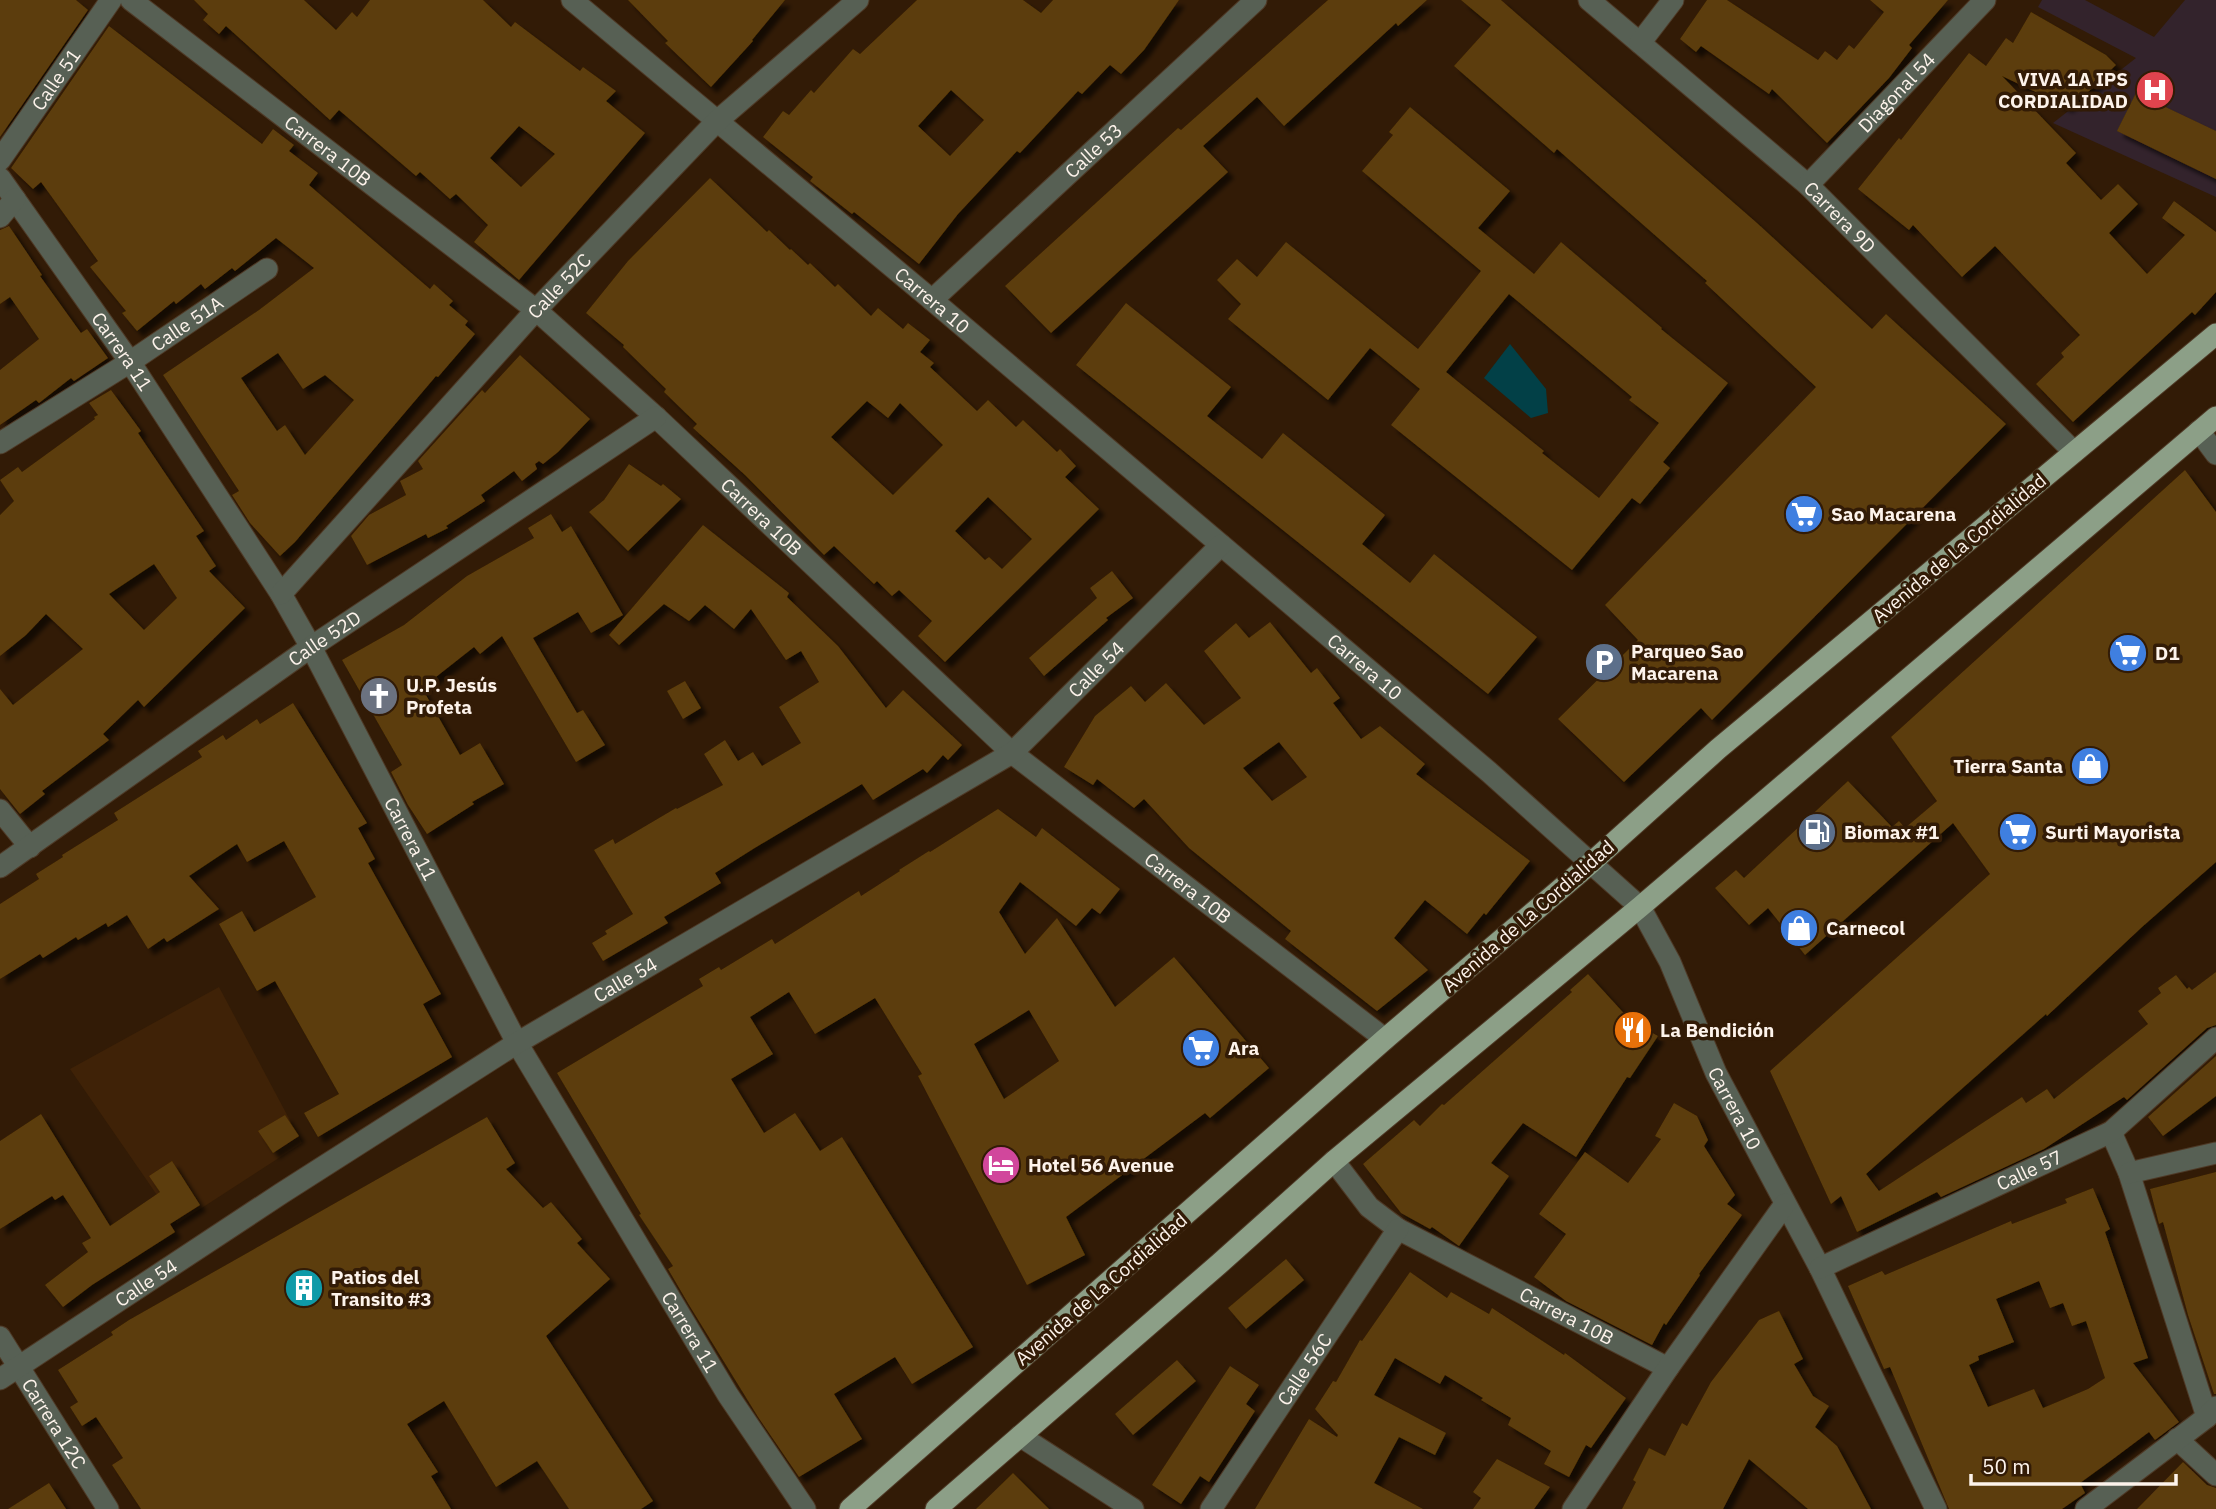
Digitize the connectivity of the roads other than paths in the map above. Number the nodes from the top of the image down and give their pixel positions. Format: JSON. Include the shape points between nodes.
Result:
{"nodes":[{"id":1,"x":111,"y":0,"type":"edge"},
{"id":2,"x":131,"y":0,"type":"edge"},
{"id":3,"x":572,"y":0,"type":"edge"},
{"id":4,"x":858,"y":0,"type":"edge"},
{"id":5,"x":1256,"y":0,"type":"edge"},
{"id":6,"x":1589,"y":0,"type":"edge"},
{"id":7,"x":1673,"y":0,"type":"edge"},
{"id":8,"x":1985,"y":0,"type":"edge"},
{"id":9,"x":1640,"y":43,"type":"junction"},
{"id":10,"x":716,"y":122,"type":"junction"},
{"id":11,"x":0,"y":160,"type":"edge"},
{"id":12,"x":0,"y":178,"type":"edge"},
{"id":13,"x":1808,"y":185,"type":"junction"},
{"id":14,"x":15,"y":199,"type":"junction"},
{"id":15,"x":0,"y":217,"type":"edge"},
{"id":16,"x":267,"y":269,"type":"dead end"},
{"id":17,"x":932,"y":300,"type":"junction"},
{"id":18,"x":536,"y":310,"type":"junction"},
{"id":19,"x":2216,"y":334,"type":"edge"},
{"id":20,"x":130,"y":362,"type":"junction"},
{"id":21,"x":656,"y":416,"type":"junction"},
{"id":22,"x":2216,"y":417,"type":"edge"},
{"id":23,"x":2199,"y":430,"type":"junction"},
{"id":24,"x":0,"y":443,"type":"edge"},
{"id":25,"x":2074,"y":452,"type":"junction"},
{"id":26,"x":2216,"y":454,"type":"edge"},
{"id":27,"x":1221,"y":545,"type":"junction"},
{"id":28,"x":281,"y":594,"type":"junction"},
{"id":29,"x":311,"y":647,"type":"junction"},
{"id":30,"x":1012,"y":753,"type":"junction"},
{"id":31,"x":0,"y":810,"type":"edge"},
{"id":32,"x":30,"y":847,"type":"junction"},
{"id":33,"x":1591,"y":863,"type":"junction"},
{"id":34,"x":0,"y":867,"type":"edge"},
{"id":35,"x":1640,"y":906,"type":"junction"},
{"id":36,"x":1385,"y":1038,"type":"junction"},
{"id":37,"x":2216,"y":1038,"type":"edge"},
{"id":38,"x":517,"y":1043,"type":"junction"},
{"id":39,"x":2111,"y":1132,"type":"junction"},
{"id":40,"x":2216,"y":1153,"type":"edge"},
{"id":41,"x":1334,"y":1161,"type":"junction"},
{"id":42,"x":2129,"y":1173,"type":"junction"},
{"id":43,"x":1785,"y":1204,"type":"junction"},
{"id":44,"x":1398,"y":1229,"type":"junction"},
{"id":45,"x":1820,"y":1268,"type":"junction"},
{"id":46,"x":0,"y":1337,"type":"edge"},
{"id":47,"x":19,"y":1368,"type":"junction"},
{"id":48,"x":1668,"y":1368,"type":"junction"},
{"id":49,"x":0,"y":1379,"type":"edge"},
{"id":50,"x":2211,"y":1412,"type":"edge"},
{"id":51,"x":1020,"y":1436,"type":"junction"},
{"id":52,"x":2177,"y":1439,"type":"junction"},
{"id":53,"x":2216,"y":1475,"type":"edge"},
{"id":54,"x":108,"y":1509,"type":"edge"},
{"id":55,"x":805,"y":1509,"type":"edge"},
{"id":56,"x":850,"y":1509,"type":"edge"},
{"id":57,"x":936,"y":1509,"type":"edge"},
{"id":58,"x":1133,"y":1509,"type":"edge"},
{"id":59,"x":1211,"y":1509,"type":"edge"},
{"id":60,"x":1573,"y":1509,"type":"edge"},
{"id":61,"x":1936,"y":1509,"type":"edge"},
{"id":62,"x":2085,"y":1509,"type":"edge"}],
"edges":[{"from":1,"to":11,"type":"street","name":"Calle 51"},
{"from":2,"to":18,"type":"street","name":"Carrera 10B"},
{"from":3,"to":10,"type":"street","name":"Carrera 10"},
{"from":4,"to":10,"type":"street","name":"Calle 52C"},
{"from":5,"to":17,"type":"street","name":"Calle 53"},
{"from":6,"to":9,"type":"street","name":"Carrera 9D"},
{"from":7,"to":9,"type":"street"},
{"from":8,"to":13,"type":"street","name":"Diagonal 54"},
{"from":9,"to":13,"type":"street","name":"Carrera 9D"},
{"from":10,"to":17,"type":"street","name":"Carrera 10"},
{"from":10,"to":18,"type":"street","name":"Calle 52C"},
{"from":12,"to":14,"type":"street","name":"Carrera 11"},
{"from":13,"to":25,"type":"street","name":"Carrera 9D"},
{"from":14,"to":15,"type":"street"},
{"from":14,"to":20,"type":"street","name":"Carrera 11"},
{"from":16,"to":20,"type":"street","name":"Calle 51A"},
{"from":17,"to":27,"type":"street","name":"Carrera 10"},
{"from":18,"to":21,"type":"street","name":"Carrera 10B"},
{"from":18,"to":28,"type":"street","name":"Calle 52C"},
{"from":19,"to":25,"type":"main road","name":"Avenida de La Cordialidad"},
{"from":20,"to":24,"type":"street","name":"Calle 51A"},
{"from":20,"to":28,"type":"street","name":"Carrera 11"},
{"from":21,"to":29,"type":"street","name":"Calle 52D"},
{"from":21,"to":30,"type":"street","name":"Carrera 10B"},
{"from":22,"to":23,"type":"main road"},
{"from":23,"to":26,"type":"street"},
{"from":23,"to":35,"type":"main road"},
{"from":25,"to":33,"type":"main road","name":"Avenida de La Cordialidad","via":[[1718,749]]},
{"from":27,"to":30,"type":"street","name":"Calle 54"},
{"from":27,"to":33,"type":"street","name":"Carrera 10"},
{"from":28,"to":29,"type":"street","name":"Carrera 11"},
{"from":29,"to":32,"type":"street","name":"Calle 52D"},
{"from":29,"to":38,"type":"street","name":"Carrera 11"},
{"from":30,"to":36,"type":"street","name":"Carrera 10B"},
{"from":30,"to":38,"type":"street","name":"Calle 54"},
{"from":31,"to":32,"type":"street"},
{"from":32,"to":34,"type":"street","name":"Calle 52D"},
{"from":33,"to":35,"type":"street","name":"Carrera 10"},
{"from":33,"to":36,"type":"main road","name":"Avenida de La Cordialidad"},
{"from":35,"to":41,"type":"main road"},
{"from":35,"to":43,"type":"street","name":"Carrera 10","via":[[1670,962],[1716,1073]]},
{"from":36,"to":56,"type":"main road","name":"Avenida de La Cordialidad"},
{"from":37,"to":39,"type":"street","name":"Calle 57"},
{"from":38,"to":47,"type":"street","name":"Calle 54"},
{"from":38,"to":55,"type":"street","name":"Carrera 11","via":[[728,1395]]},
{"from":39,"to":42,"type":"street"},
{"from":39,"to":45,"type":"street","name":"Calle 57"},
{"from":40,"to":42,"type":"street"},
{"from":41,"to":44,"type":"street","name":"Carrera 10B","via":[[1369,1207]]},
{"from":41,"to":51,"type":"main road"},
{"from":42,"to":50,"type":"street"},
{"from":43,"to":45,"type":"street","name":"Carrera 10"},
{"from":43,"to":48,"type":"street"},
{"from":44,"to":48,"type":"street","name":"Carrera 10B"},
{"from":44,"to":59,"type":"street","name":"Calle 56C"},
{"from":45,"to":61,"type":"street","name":"Carrera 10"},
{"from":46,"to":47,"type":"street","name":"Carrera 12C"},
{"from":47,"to":49,"type":"street","name":"Calle 54"},
{"from":47,"to":54,"type":"street","name":"Carrera 12C"},
{"from":48,"to":60,"type":"street"},
{"from":50,"to":52,"type":"street"},
{"from":51,"to":57,"type":"main road"},
{"from":51,"to":58,"type":"street"},
{"from":52,"to":53,"type":"street"},
{"from":52,"to":62,"type":"street"}]}
